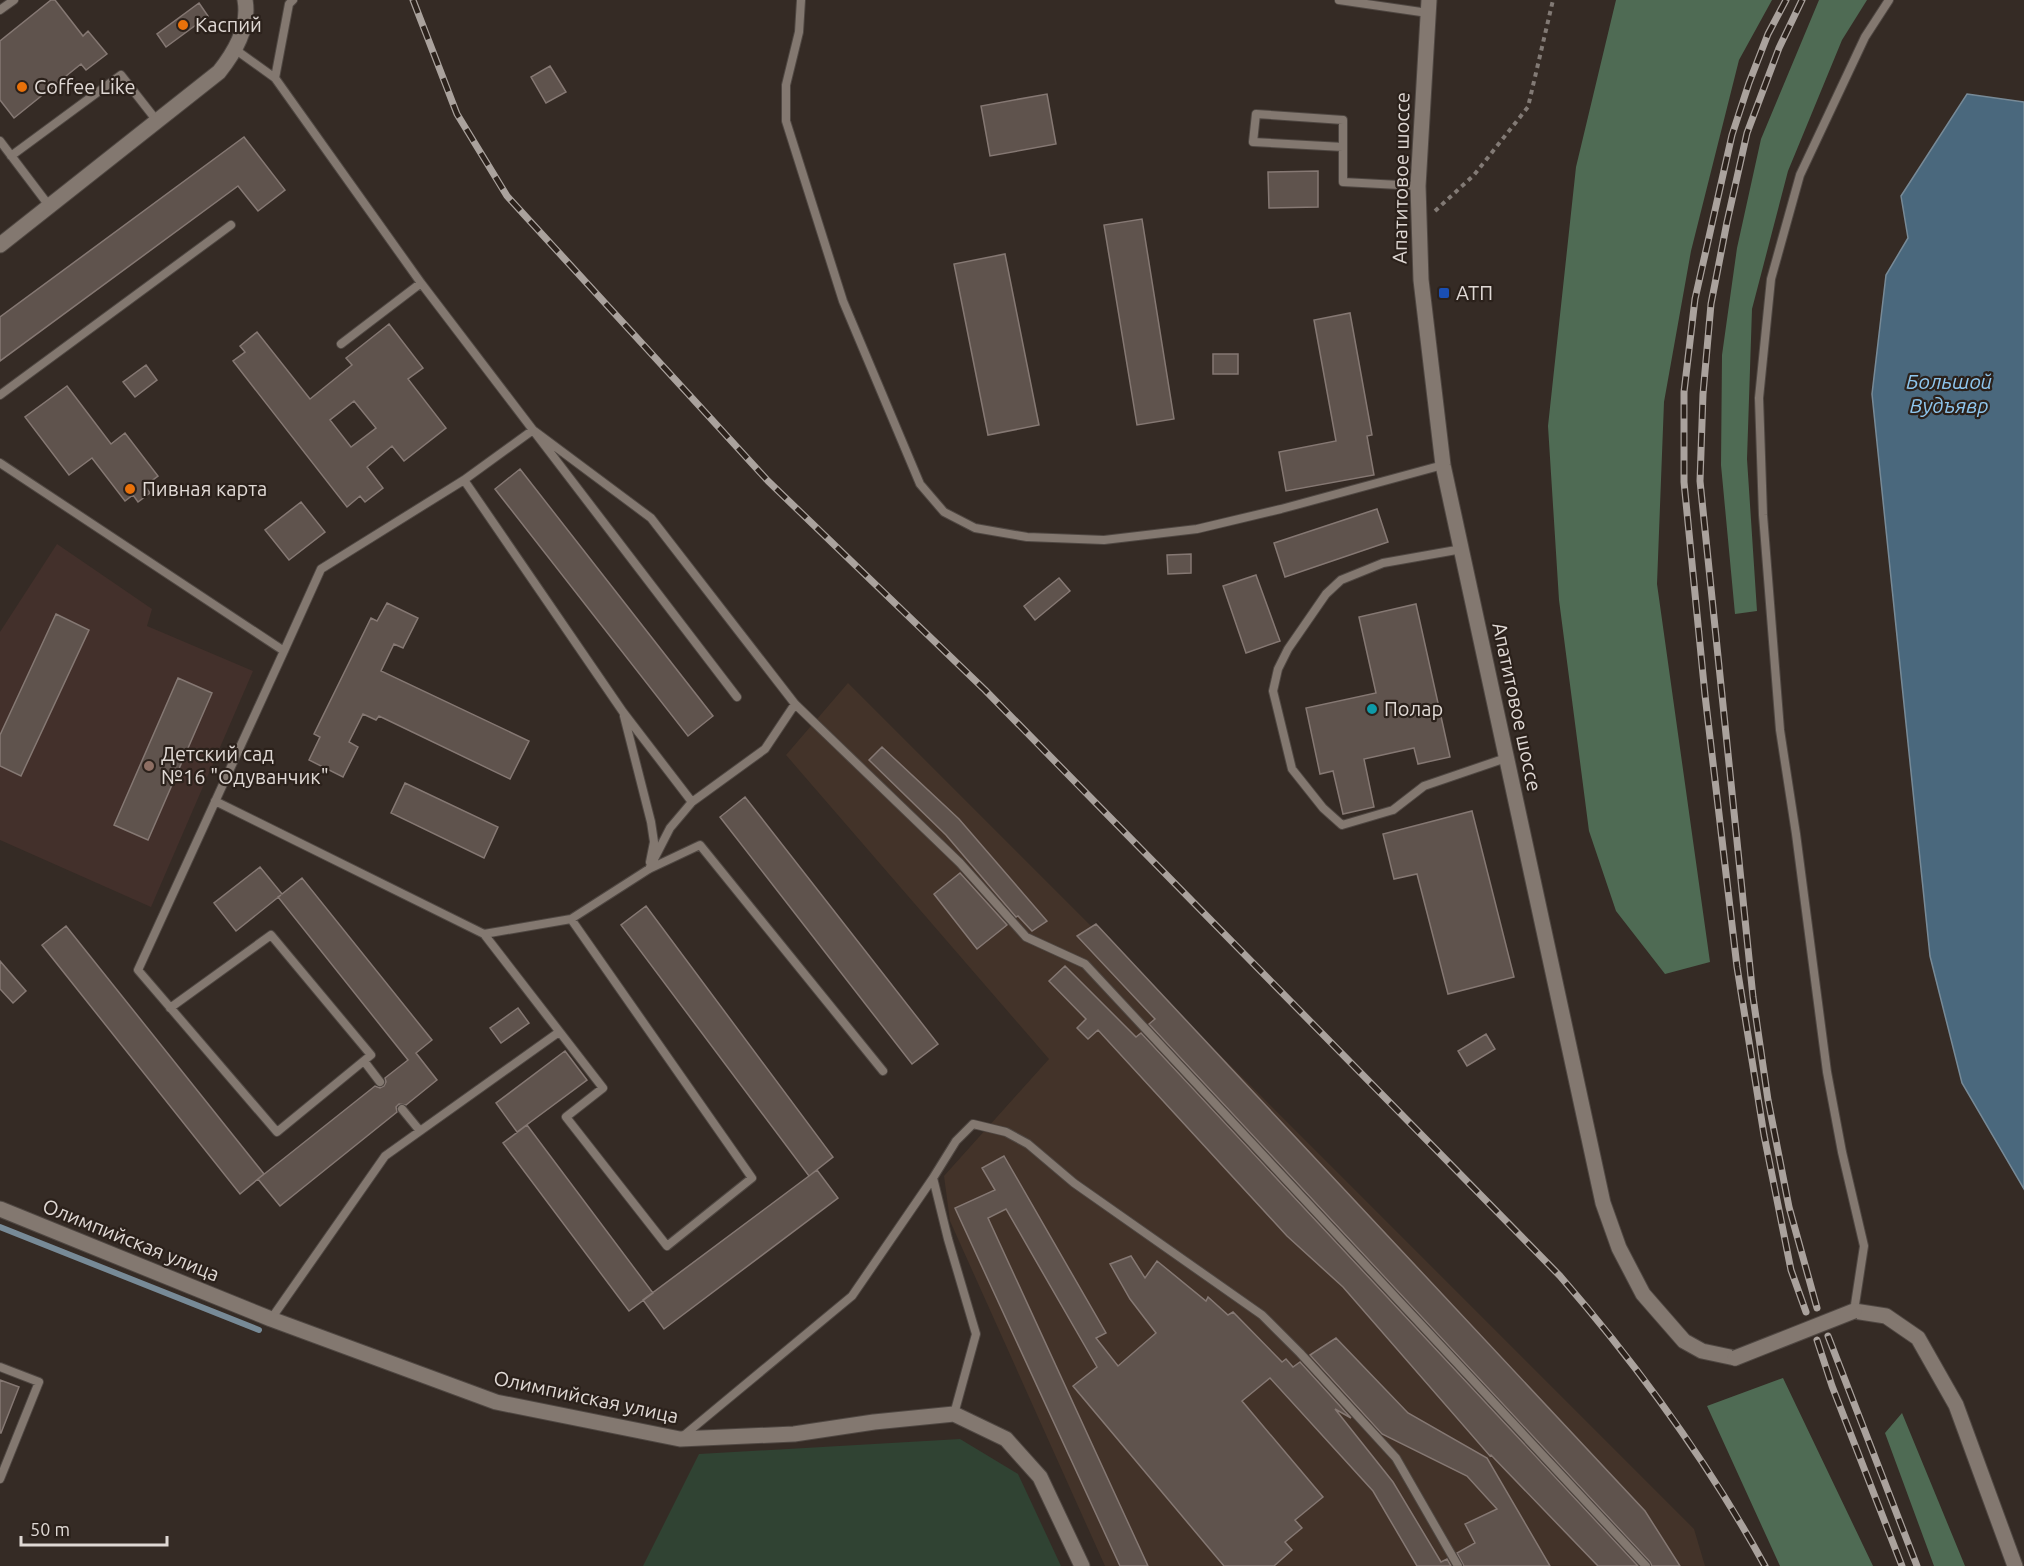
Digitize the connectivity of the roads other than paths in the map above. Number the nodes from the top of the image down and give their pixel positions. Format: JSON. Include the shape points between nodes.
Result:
{"nodes":[{"id":1,"x":14,"y":0,"type":"edge"},
{"id":2,"x":245,"y":0,"type":"edge"},
{"id":3,"x":293,"y":0,"type":"edge"},
{"id":4,"x":801,"y":0,"type":"edge"},
{"id":5,"x":1339,"y":0,"type":"edge"},
{"id":6,"x":1889,"y":0,"type":"edge"},
{"id":7,"x":1429,"y":6,"type":"edge"},
{"id":8,"x":0,"y":10,"type":"edge"},
{"id":9,"x":236,"y":50,"type":"junction"},
{"id":10,"x":275,"y":78,"type":"junction"},
{"id":11,"x":157,"y":122,"type":"junction"},
{"id":12,"x":0,"y":141,"type":"edge"},
{"id":13,"x":1343,"y":147,"type":"junction"},
{"id":14,"x":11,"y":156,"type":"junction"},
{"id":15,"x":1418,"y":186,"type":"junction"},
{"id":16,"x":50,"y":207,"type":"junction"},
{"id":17,"x":231,"y":225,"type":"dead end"},
{"id":18,"x":0,"y":245,"type":"edge"},
{"id":19,"x":421,"y":283,"type":"junction"},
{"id":20,"x":340,"y":344,"type":"dead end"},
{"id":21,"x":0,"y":395,"type":"edge"},
{"id":22,"x":533,"y":430,"type":"junction"},
{"id":23,"x":0,"y":463,"type":"edge"},
{"id":24,"x":1443,"y":465,"type":"junction"},
{"id":25,"x":464,"y":480,"type":"junction"},
{"id":26,"x":1462,"y":549,"type":"junction"},
{"id":27,"x":284,"y":651,"type":"junction"},
{"id":28,"x":737,"y":697,"type":"dead end"},
{"id":29,"x":795,"y":704,"type":"junction"},
{"id":30,"x":623,"y":712,"type":"junction"},
{"id":31,"x":1506,"y":758,"type":"junction"},
{"id":32,"x":215,"y":801,"type":"junction"},
{"id":33,"x":692,"y":802,"type":"junction"},
{"id":34,"x":649,"y":870,"type":"junction"},
{"id":35,"x":571,"y":919,"type":"junction"},
{"id":36,"x":484,"y":934,"type":"junction"},
{"id":37,"x":170,"y":1008,"type":"junction"},
{"id":38,"x":559,"y":1032,"type":"junction"},
{"id":39,"x":364,"y":1061,"type":"junction"},
{"id":40,"x":883,"y":1071,"type":"dead end"},
{"id":41,"x":380,"y":1082,"type":"dead end"},
{"id":42,"x":402,"y":1108,"type":"dead end"},
{"id":43,"x":420,"y":1131,"type":"junction"},
{"id":44,"x":933,"y":1178,"type":"junction"},
{"id":45,"x":0,"y":1209,"type":"edge"},
{"id":46,"x":1854,"y":1311,"type":"junction"},
{"id":47,"x":271,"y":1319,"type":"junction"},
{"id":48,"x":0,"y":1367,"type":"edge"},
{"id":49,"x":954,"y":1414,"type":"junction"},
{"id":50,"x":680,"y":1439,"type":"junction"},
{"id":51,"x":0,"y":1479,"type":"edge"},
{"id":52,"x":1082,"y":1566,"type":"edge"},
{"id":53,"x":1458,"y":1566,"type":"edge"},
{"id":54,"x":1646,"y":1566,"type":"edge"},
{"id":55,"x":2015,"y":1566,"type":"edge"}],
"edges":[{"from":1,"to":8,"type":"lane"},
{"from":2,"to":9,"type":"street"},
{"from":3,"to":10,"type":"lane"},
{"from":4,"to":24,"type":"lane","via":[[799,32],[786,85],[786,120],[843,301],[920,484],[944,512],[975,528],[1027,537],[1104,540],[1197,529]]},
{"from":5,"to":7,"type":"lane"},
{"from":6,"to":46,"type":"lane","via":[[1865,38],[1800,175],[1771,279],[1759,398],[1763,515],[1780,730],[1827,1072],[1864,1246]]},
{"from":7,"to":15,"type":"street","name":"Апатитовое шоссе"},
{"from":9,"to":10,"type":"lane"},
{"from":9,"to":11,"type":"street","via":[[219,72]]},
{"from":10,"to":19,"type":"lane"},
{"from":11,"to":14,"type":"lane","via":[[121,75]]},
{"from":11,"to":16,"type":"street"},
{"from":12,"to":14,"type":"lane"},
{"from":13,"to":13,"type":"lane","via":[[1343,120],[1256,114],[1253,141]]},
{"from":13,"to":15,"type":"lane","via":[[1342,182]]},
{"from":14,"to":16,"type":"lane"},
{"from":15,"to":24,"type":"street","name":"Апатитовое шоссе","via":[[1421,280]]},
{"from":16,"to":18,"type":"street"},
{"from":17,"to":21,"type":"lane"},
{"from":19,"to":20,"type":"lane"},
{"from":19,"to":22,"type":"lane"},
{"from":22,"to":25,"type":"lane"},
{"from":22,"to":28,"type":"lane"},
{"from":22,"to":29,"type":"lane","via":[[651,518]]},
{"from":23,"to":27,"type":"lane"},
{"from":24,"to":26,"type":"street","name":"Апатитовое шоссе"},
{"from":25,"to":27,"type":"lane","via":[[321,569]]},
{"from":25,"to":30,"type":"lane"},
{"from":26,"to":31,"type":"street","name":"Апатитовое шоссе"},
{"from":26,"to":31,"type":"lane","via":[[1383,563],[1341,580],[1326,594],[1288,649],[1273,691],[1292,769],[1342,825],[1393,810],[1424,786]]},
{"from":27,"to":32,"type":"lane"},
{"from":29,"to":33,"type":"lane","via":[[765,749]]},
{"from":29,"to":54,"type":"lane","via":[[960,863],[1026,937],[1086,964]]},
{"from":30,"to":33,"type":"lane"},
{"from":30,"to":34,"type":"lane","via":[[651,822],[654,842]]},
{"from":31,"to":46,"type":"street","name":"Апатитовое шоссе","bridge":true,"via":[[1604,1203],[1619,1248],[1643,1294],[1684,1341],[1702,1351],[1734,1358]]},
{"from":32,"to":36,"type":"lane"},
{"from":32,"to":37,"type":"lane","via":[[138,970]]},
{"from":33,"to":34,"type":"lane","via":[[670,828]]},
{"from":34,"to":35,"type":"lane"},
{"from":34,"to":40,"type":"lane","via":[[700,845]]},
{"from":35,"to":36,"type":"lane"},
{"from":35,"to":38,"type":"lane","via":[[752,1178],[668,1246],[566,1117],[603,1088]]},
{"from":36,"to":38,"type":"lane"},
{"from":37,"to":39,"type":"lane","via":[[277,1132]]},
{"from":37,"to":39,"type":"lane","via":[[271,935],[371,1055]]},
{"from":38,"to":43,"type":"lane"},
{"from":39,"to":41,"type":"lane"},
{"from":42,"to":43,"type":"lane"},
{"from":43,"to":47,"type":"lane","via":[[385,1156]]},
{"from":44,"to":49,"type":"lane","via":[[976,1334]]},
{"from":44,"to":50,"type":"lane","via":[[852,1296]]},
{"from":44,"to":53,"type":"lane","via":[[956,1141],[973,1124],[1006,1132],[1028,1144],[1074,1183],[1262,1315],[1396,1458]]},
{"from":45,"to":47,"type":"street","name":"Олимпийская улица"},
{"from":46,"to":55,"type":"street","via":[[1886,1316],[1918,1338],[1956,1404]]},
{"from":47,"to":50,"type":"street","name":"Олимпийская улица","via":[[496,1402]]},
{"from":48,"to":51,"type":"lane","via":[[39,1382]]},
{"from":49,"to":50,"type":"street","name":"Олимпийская улица","via":[[794,1434]]},
{"from":49,"to":52,"type":"street","via":[[1006,1439],[1040,1477]]}]}
